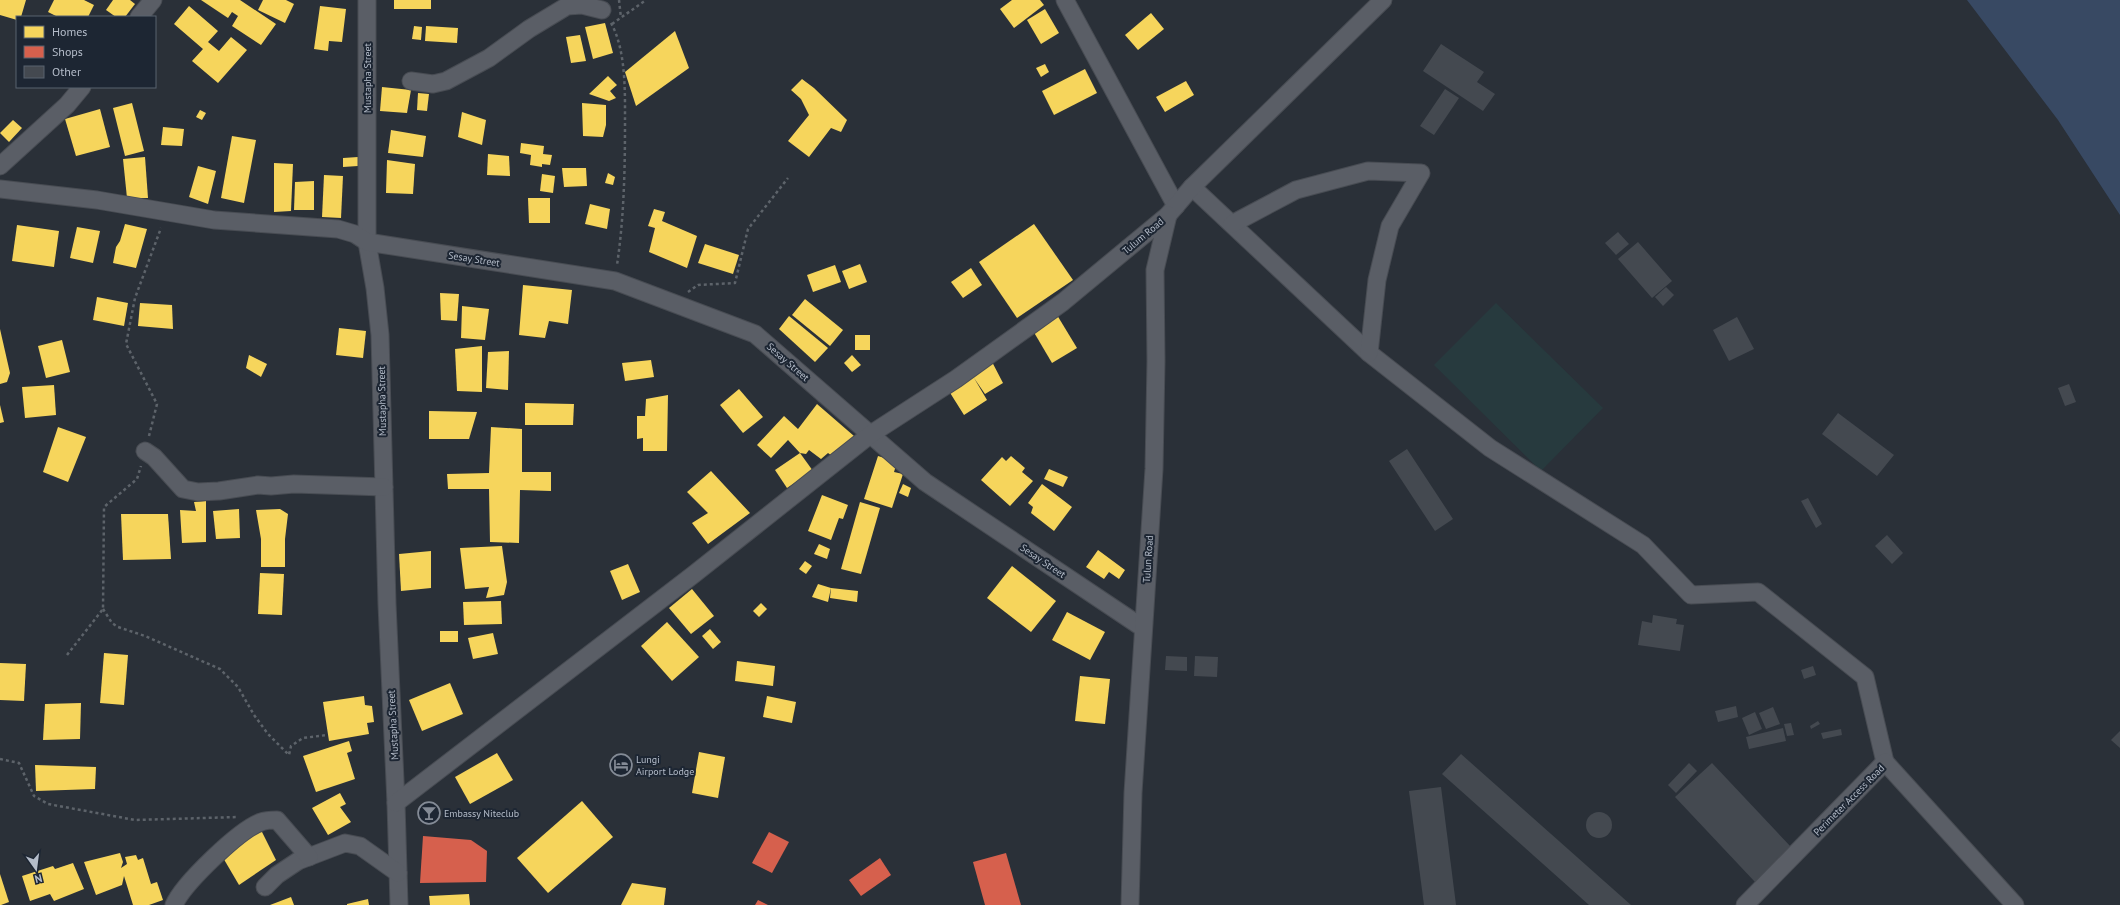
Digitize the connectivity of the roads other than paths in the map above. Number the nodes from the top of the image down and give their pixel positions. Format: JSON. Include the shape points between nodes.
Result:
{"nodes":[{"id":1,"x":153,"y":0,"type":"edge"},
{"id":2,"x":367,"y":0,"type":"edge"},
{"id":3,"x":1065,"y":0,"type":"edge"},
{"id":4,"x":1382,"y":0,"type":"edge"},
{"id":5,"x":602,"y":10,"type":"road end"},
{"id":6,"x":140,"y":16,"type":"edge"},
{"id":7,"x":411,"y":81,"type":"dead end"},
{"id":8,"x":81,"y":88,"type":"edge"},
{"id":9,"x":0,"y":166,"type":"edge"},
{"id":10,"x":1192,"y":187,"type":"junction"},
{"id":11,"x":0,"y":189,"type":"edge"},
{"id":12,"x":1172,"y":210,"type":"junction"},
{"id":13,"x":1232,"y":224,"type":"junction"},
{"id":14,"x":367,"y":242,"type":"junction"},
{"id":15,"x":1369,"y":353,"type":"junction"},
{"id":16,"x":872,"y":434,"type":"junction"},
{"id":17,"x":145,"y":451,"type":"road end"},
{"id":18,"x":384,"y":487,"type":"junction"},
{"id":19,"x":1143,"y":628,"type":"junction"},
{"id":20,"x":1885,"y":762,"type":"junction"},
{"id":21,"x":396,"y":803,"type":"junction"},
{"id":22,"x":309,"y":857,"type":"junction"},
{"id":23,"x":398,"y":873,"type":"junction"},
{"id":24,"x":265,"y":886,"type":"dead end"},
{"id":25,"x":174,"y":905,"type":"edge"},
{"id":26,"x":399,"y":905,"type":"edge"},
{"id":27,"x":1130,"y":905,"type":"edge"},
{"id":28,"x":1745,"y":905,"type":"edge"},
{"id":29,"x":2015,"y":905,"type":"edge"}],
"edges":[{"from":1,"to":6,"type":"street"},
{"from":2,"to":14,"type":"street","name":"Mustapha Street"},
{"from":3,"to":12,"type":"street"},
{"from":4,"to":10,"type":"street","name":"Tulum Road"},
{"from":5,"to":7,"type":"street","via":[[582,5],[567,6],[528,28],[489,58],[446,81],[433,84]]},
{"from":8,"to":9,"type":"street","via":[[67,105]]},
{"from":10,"to":12,"type":"street","name":"Tulum Road"},
{"from":10,"to":13,"type":"street"},
{"from":11,"to":14,"type":"street","via":[[97,200],[214,220],[338,229],[355,234]]},
{"from":12,"to":16,"type":"street","name":"Tulum Road","via":[[1063,302],[956,379]]},
{"from":12,"to":19,"type":"street","name":"Tulun Road","via":[[1155,270],[1154,469]]},
{"from":13,"to":15,"type":"street"},
{"from":13,"to":15,"type":"street","via":[[1296,190],[1368,170],[1421,174],[1390,226],[1377,280]]},
{"from":14,"to":16,"type":"street","name":"Sesay Street","via":[[615,280],[754,334]]},
{"from":14,"to":18,"type":"street","name":"Mustapha Street","via":[[380,334]]},
{"from":15,"to":20,"type":"street","via":[[1490,448],[1643,545],[1691,595],[1758,592],[1853,667],[1865,677]]},
{"from":16,"to":19,"type":"street","name":"Sesay Street","via":[[925,482]]},
{"from":16,"to":21,"type":"street","name":"Tulum Road","via":[[700,570]]},
{"from":17,"to":18,"type":"street","via":[[154,457],[183,489],[198,492],[294,484]]},
{"from":18,"to":21,"type":"street","name":"Mustapha Street"},
{"from":19,"to":27,"type":"street","name":"Tulun Road","via":[[1133,793]]},
{"from":20,"to":28,"type":"street","name":"Perimeter Access Road"},
{"from":20,"to":29,"type":"street","name":"Perimeter Access Road"},
{"from":21,"to":23,"type":"street","name":"Mustapha Street"},
{"from":22,"to":23,"type":"street","via":[[345,843],[360,846]]},
{"from":22,"to":24,"type":"street","via":[[298,861]]},
{"from":22,"to":25,"type":"street","via":[[276,820],[260,822],[218,853],[178,895]]},
{"from":23,"to":26,"type":"street","name":"Mustapha Street"}]}
